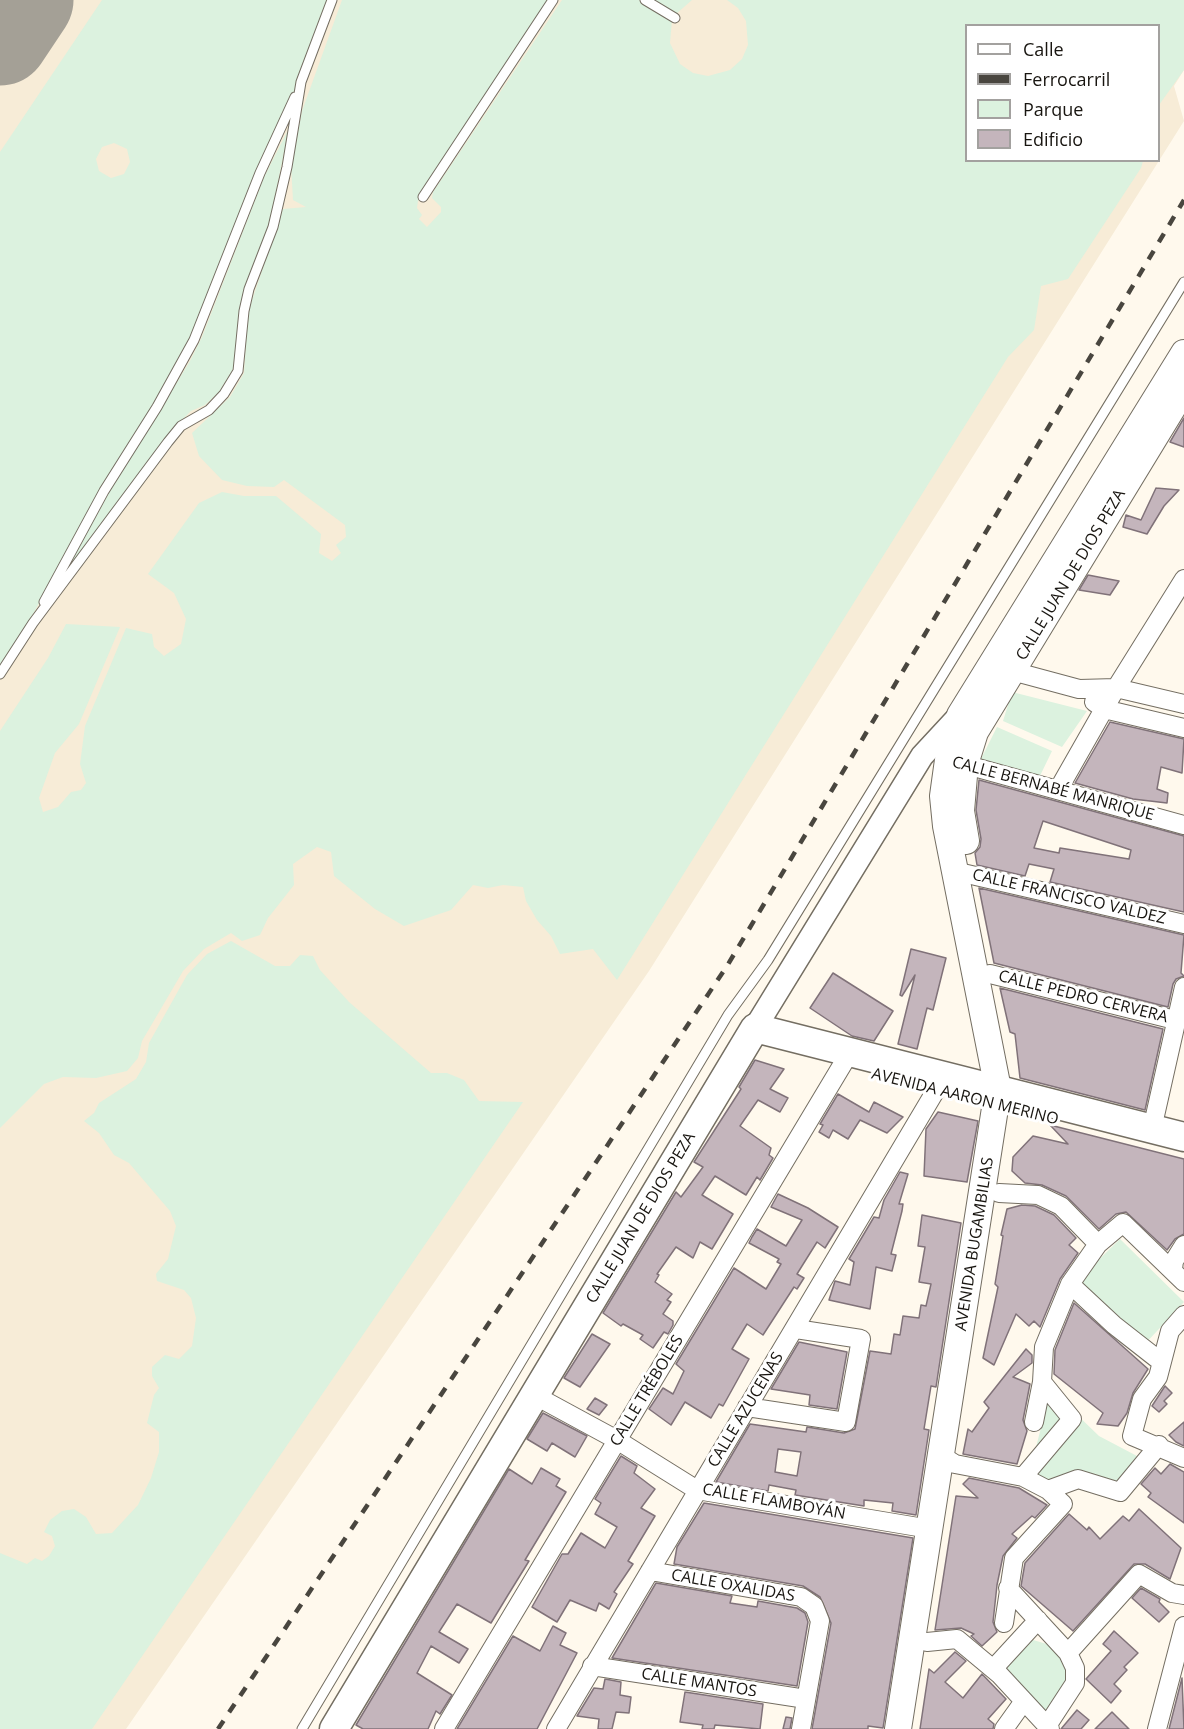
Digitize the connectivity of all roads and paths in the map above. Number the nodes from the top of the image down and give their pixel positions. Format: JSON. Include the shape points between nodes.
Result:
{"nodes":[{"id":1,"x":332,"y":0,"type":"edge"},
{"id":2,"x":554,"y":0,"type":"edge"},
{"id":3,"x":645,"y":0,"type":"edge"},
{"id":4,"x":675,"y":18,"type":"dead end"},
{"id":5,"x":301,"y":82,"type":"junction"},
{"id":6,"x":423,"y":197,"type":"dead end"},
{"id":7,"x":1184,"y":282,"type":"edge"},
{"id":8,"x":1184,"y":353,"type":"edge"},
{"id":9,"x":1184,"y":389,"type":"edge"},
{"id":10,"x":1182,"y":587,"type":"edge"},
{"id":11,"x":33,"y":623,"type":"junction"},
{"id":12,"x":1001,"y":668,"type":"junction"},
{"id":13,"x":0,"y":674,"type":"edge"},
{"id":14,"x":1116,"y":688,"type":"junction"},
{"id":15,"x":1079,"y":689,"type":"junction"},
{"id":16,"x":1184,"y":704,"type":"edge"},
{"id":17,"x":1104,"y":709,"type":"junction"},
{"id":18,"x":960,"y":715,"type":"junction"},
{"id":19,"x":1184,"y":728,"type":"edge"},
{"id":20,"x":922,"y":756,"type":"junction"},
{"id":21,"x":956,"y":762,"type":"junction"},
{"id":22,"x":1058,"y":790,"type":"junction"},
{"id":23,"x":1184,"y":825,"type":"edge"},
{"id":24,"x":963,"y":872,"type":"junction"},
{"id":25,"x":1184,"y":924,"type":"edge"},
{"id":26,"x":990,"y":974,"type":"junction"},
{"id":27,"x":1184,"y":987,"type":"edge"},
{"id":28,"x":1175,"y":1020,"type":"junction"},
{"id":29,"x":751,"y":1035,"type":"junction"},
{"id":30,"x":847,"y":1059,"type":"junction"},
{"id":31,"x":936,"y":1090,"type":"junction"},
{"id":32,"x":1005,"y":1099,"type":"junction"},
{"id":33,"x":1152,"y":1129,"type":"junction"},
{"id":34,"x":1184,"y":1137,"type":"edge"},
{"id":35,"x":1184,"y":1154,"type":"edge"},
{"id":36,"x":999,"y":1193,"type":"junction"},
{"id":37,"x":1098,"y":1244,"type":"junction"},
{"id":38,"x":1184,"y":1245,"type":"edge"},
{"id":39,"x":1178,"y":1276,"type":"edge"},
{"id":40,"x":1070,"y":1284,"type":"junction"},
{"id":41,"x":1184,"y":1315,"type":"edge"},
{"id":42,"x":796,"y":1329,"type":"junction"},
{"id":43,"x":1160,"y":1361,"type":"junction"},
{"id":44,"x":1042,"y":1382,"type":"junction"},
{"id":45,"x":534,"y":1395,"type":"junction"},
{"id":46,"x":747,"y":1407,"type":"junction"},
{"id":47,"x":1034,"y":1422,"type":"dead end"},
{"id":48,"x":617,"y":1440,"type":"junction"},
{"id":49,"x":1159,"y":1445,"type":"junction"},
{"id":50,"x":1184,"y":1458,"type":"edge"},
{"id":51,"x":949,"y":1460,"type":"junction"},
{"id":52,"x":1023,"y":1477,"type":"junction"},
{"id":53,"x":697,"y":1490,"type":"junction"},
{"id":54,"x":1048,"y":1490,"type":"junction"},
{"id":55,"x":930,"y":1529,"type":"junction"},
{"id":56,"x":650,"y":1571,"type":"junction"},
{"id":57,"x":1008,"y":1588,"type":"junction"},
{"id":58,"x":1184,"y":1595,"type":"edge"},
{"id":59,"x":1038,"y":1620,"type":"junction"},
{"id":60,"x":1004,"y":1623,"type":"dead end"},
{"id":61,"x":1184,"y":1626,"type":"edge"},
{"id":62,"x":927,"y":1642,"type":"junction"},
{"id":63,"x":1068,"y":1653,"type":"junction"},
{"id":64,"x":592,"y":1666,"type":"junction"},
{"id":65,"x":993,"y":1669,"type":"junction"},
{"id":66,"x":1177,"y":1678,"type":"edge"},
{"id":67,"x":806,"y":1699,"type":"junction"},
{"id":68,"x":1024,"y":1701,"type":"junction"},
{"id":69,"x":911,"y":1713,"type":"edge"},
{"id":70,"x":1048,"y":1727,"type":"edge"},
{"id":71,"x":302,"y":1729,"type":"edge"},
{"id":72,"x":334,"y":1729,"type":"edge"},
{"id":73,"x":444,"y":1729,"type":"edge"},
{"id":74,"x":556,"y":1729,"type":"edge"},
{"id":75,"x":801,"y":1729,"type":"edge"},
{"id":76,"x":898,"y":1729,"type":"edge"},
{"id":77,"x":1004,"y":1729,"type":"edge"},
{"id":78,"x":1157,"y":1729,"type":"edge"}],
"edges":[{"from":1,"to":5,"type":"lane"},
{"from":2,"to":6,"type":"lane"},
{"from":3,"to":4,"type":"lane"},
{"from":5,"to":11,"type":"lane","via":[[260,173],[194,340],[104,491]]},
{"from":5,"to":11,"type":"lane","via":[[275,218],[244,311],[238,371],[209,410],[181,426]]},
{"from":7,"to":71,"type":"lane","via":[[768,960],[728,1015]]},
{"from":8,"to":12,"type":"main road","name":"CALLE JUAN DE DIOS PEZA"},
{"from":9,"to":12,"type":"main road","name":"CALLE JUAN DE DIOS PEZA"},
{"from":10,"to":14,"type":"street"},
{"from":11,"to":13,"type":"lane"},
{"from":12,"to":15,"type":"street"},
{"from":12,"to":18,"type":"main road","name":"CALLE JUAN DE DIOS PEZA"},
{"from":12,"to":21,"type":"main road","name":"CALLE JUAN DE DIOS PEZA","via":[[975,732]]},
{"from":14,"to":15,"type":"street"},
{"from":14,"to":16,"type":"street"},
{"from":14,"to":17,"type":"street"},
{"from":15,"to":17,"type":"street"},
{"from":17,"to":19,"type":"street"},
{"from":17,"to":22,"type":"street"},
{"from":18,"to":20,"type":"street","name":"CALLE JUAN DE DIOS PEZA"},
{"from":18,"to":21,"type":"main road","name":"CALLE JUAN DE DIOS PEZA"},
{"from":20,"to":21,"type":"street","name":"CALLE BERNABÉ MANRIQUE"},
{"from":20,"to":29,"type":"street","name":"CALLE JUAN DE DIOS PEZA"},
{"from":21,"to":22,"type":"street","name":"CALLE BERNABÉ MANRIQUE"},
{"from":21,"to":24,"type":"main road","name":"AVENIDA BUGAMBILIAS"},
{"from":22,"to":23,"type":"street","name":"CALLE BERNABÉ MANRIQUE"},
{"from":24,"to":25,"type":"street","name":"CALLE FRANCISCO VALDEZ"},
{"from":24,"to":26,"type":"main road","name":"AVENIDA BUGAMBILIAS"},
{"from":24,"to":32,"type":"main road","name":"AVENIDA BUGAMBILIAS"},
{"from":26,"to":28,"type":"street","name":"CALLE PEDRO CERVERA"},
{"from":26,"to":32,"type":"main road","name":"AVENIDA BUGAMBILIAS"},
{"from":27,"to":28,"type":"street"},
{"from":28,"to":33,"type":"street"},
{"from":29,"to":30,"type":"main road","name":"AVENIDA AARON MERINO"},
{"from":29,"to":45,"type":"main road","name":"CALLE JUAN DE DIOS PEZA"},
{"from":30,"to":31,"type":"main road","name":"AVENIDA AARON MERINO"},
{"from":30,"to":32,"type":"main road","name":"AVENIDA AARON MERINO"},
{"from":30,"to":48,"type":"street","name":"CALLE TRÉBOLES"},
{"from":31,"to":32,"type":"main road","name":"AVENIDA AARON MERINO"},
{"from":31,"to":42,"type":"street","name":"CALLE AZUCENAS"},
{"from":32,"to":33,"type":"main road","name":"AVENIDA AARON MERINO"},
{"from":32,"to":35,"type":"main road","name":"AVENIDA AARON MERINO"},
{"from":32,"to":36,"type":"main road","name":"AVENIDA BUGAMBILIAS"},
{"from":32,"to":51,"type":"main road","name":"AVENIDA BUGAMBILIAS"},
{"from":33,"to":34,"type":"main road","name":"AVENIDA AARON MERINO"},
{"from":36,"to":37,"type":"street","via":[[1038,1195],[1061,1206]]},
{"from":36,"to":51,"type":"main road","name":"AVENIDA BUGAMBILIAS"},
{"from":37,"to":39,"type":"street","via":[[1123,1223]]},
{"from":37,"to":40,"type":"street"},
{"from":38,"to":39,"type":"street","via":[[1174,1260]]},
{"from":40,"to":43,"type":"street"},
{"from":40,"to":44,"type":"street","via":[[1044,1347]]},
{"from":41,"to":43,"type":"street","via":[[1170,1331]]},
{"from":42,"to":46,"type":"street","name":"CALLE AZUCENAS"},
{"from":42,"to":46,"type":"street","via":[[861,1339],[846,1422]]},
{"from":43,"to":49,"type":"street","via":[[1158,1377],[1142,1399],[1132,1436]]},
{"from":44,"to":47,"type":"street"},
{"from":44,"to":52,"type":"street","via":[[1072,1419]]},
{"from":45,"to":48,"type":"street","name":"CALLE FLAMBOYÁN"},
{"from":45,"to":72,"type":"main road","name":"CALLE JUAN DE DIOS PEZA"},
{"from":46,"to":53,"type":"street","name":"CALLE AZUCENAS"},
{"from":48,"to":53,"type":"street","name":"CALLE FLAMBOYÁN"},
{"from":48,"to":73,"type":"street","name":"CALLE TRÉBOLES"},
{"from":49,"to":50,"type":"street"},
{"from":49,"to":54,"type":"street","via":[[1120,1492],[1078,1479]]},
{"from":51,"to":52,"type":"street"},
{"from":51,"to":55,"type":"main road","name":"AVENIDA BUGAMBILIAS"},
{"from":51,"to":62,"type":"main road","name":"AVENIDA BUGAMBILIAS"},
{"from":52,"to":54,"type":"street"},
{"from":53,"to":55,"type":"street","name":"CALLE FLAMBOYÁN"},
{"from":53,"to":56,"type":"street","name":"CALLE AZUCENAS"},
{"from":54,"to":57,"type":"street","via":[[1063,1504],[1014,1558]]},
{"from":55,"to":69,"type":"main road","name":"AVENIDA BUGAMBILIAS"},
{"from":56,"to":64,"type":"street","name":"CALLE AZUCENAS"},
{"from":56,"to":67,"type":"street","name":"CALLE OXALIDAS","via":[[801,1597],[814,1606],[820,1621]]},
{"from":57,"to":59,"type":"street"},
{"from":57,"to":60,"type":"street"},
{"from":58,"to":63,"type":"street","via":[[1172,1593],[1139,1574]]},
{"from":59,"to":63,"type":"street"},
{"from":59,"to":65,"type":"street"},
{"from":61,"to":66,"type":"street"},
{"from":62,"to":65,"type":"street","via":[[957,1639]]},
{"from":62,"to":69,"type":"main road","name":"AVENIDA BUGAMBILIAS"},
{"from":63,"to":70,"type":"street","via":[[1075,1668],[1075,1683]]},
{"from":64,"to":67,"type":"street","name":"CALLE MANTOS"},
{"from":64,"to":74,"type":"street","name":"CALLE AZUCENAS"},
{"from":65,"to":68,"type":"street"},
{"from":66,"to":78,"type":"street"},
{"from":67,"to":75,"type":"street"},
{"from":68,"to":70,"type":"street"},
{"from":68,"to":77,"type":"street"},
{"from":69,"to":76,"type":"main road","name":"AVENIDA BUGAMBILIAS"}]}
